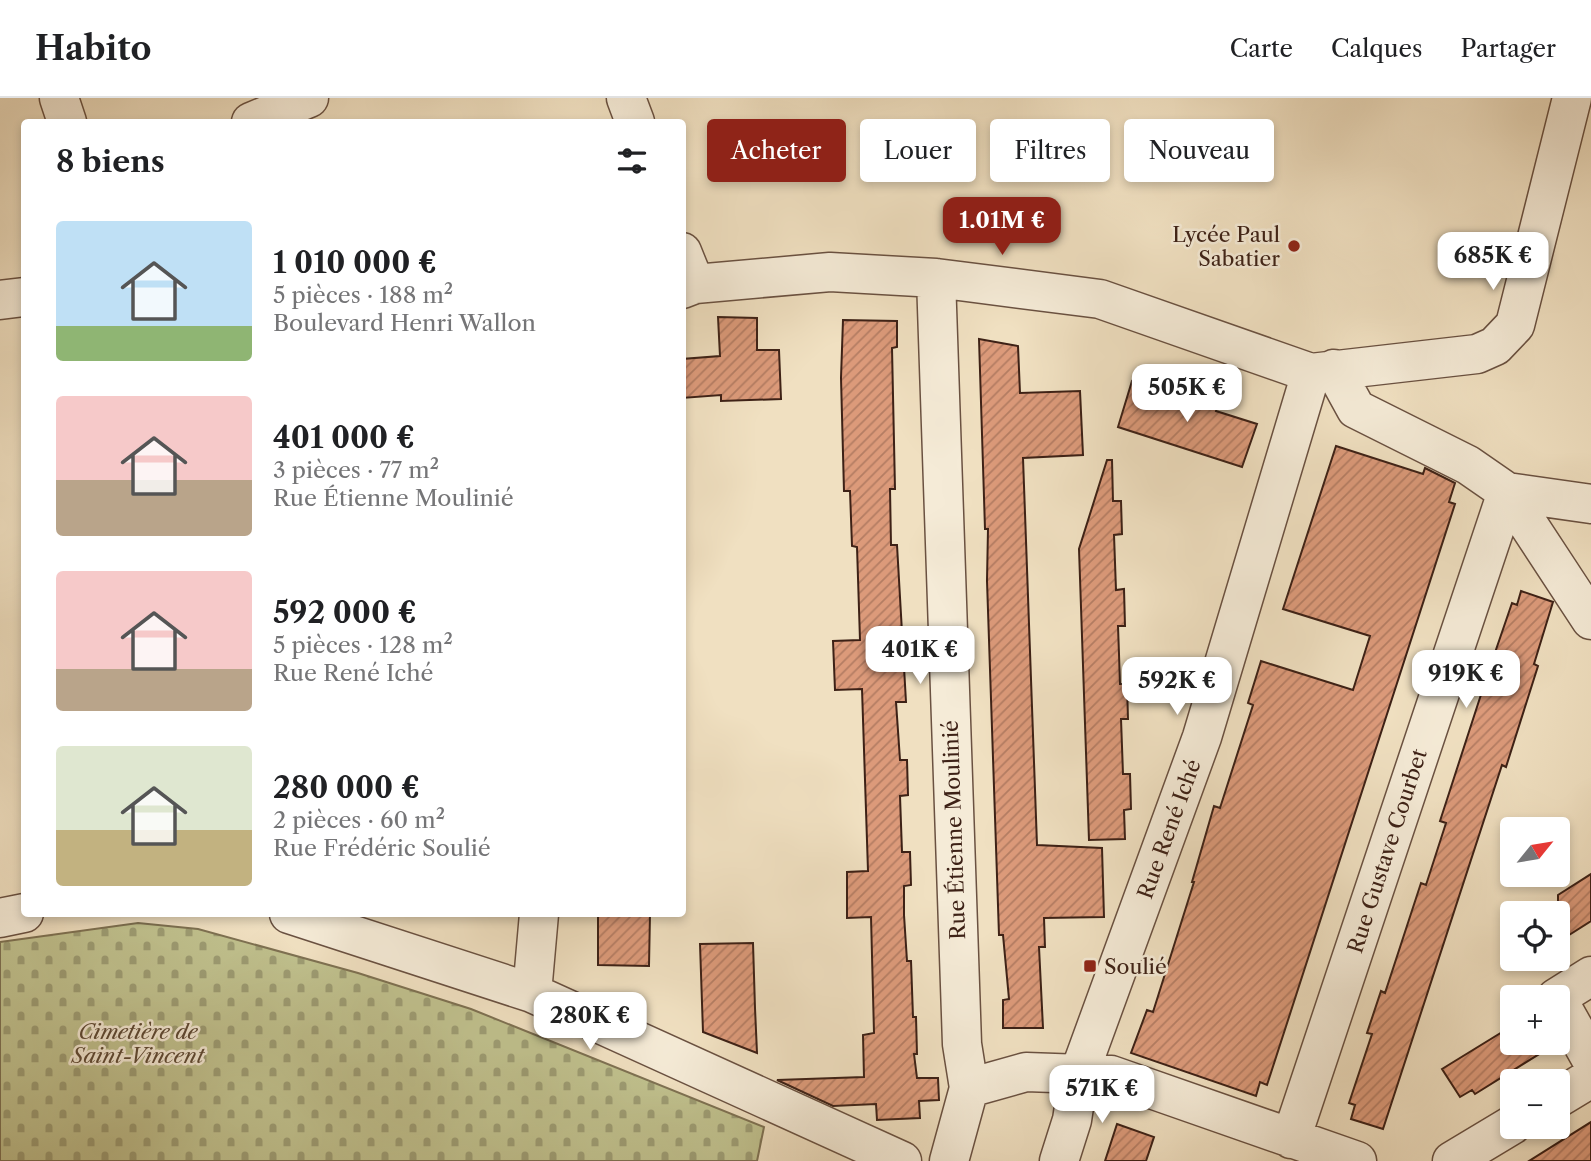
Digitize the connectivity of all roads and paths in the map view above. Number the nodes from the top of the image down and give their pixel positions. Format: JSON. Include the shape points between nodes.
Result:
{"nodes":[{"id":1,"x":59,"y":98,"type":"edge"},
{"id":2,"x":309,"y":98,"type":"edge"},
{"id":3,"x":626,"y":98,"type":"edge"},
{"id":4,"x":1572,"y":98,"type":"edge"},
{"id":5,"x":66,"y":119,"type":"edge"},
{"id":6,"x":258,"y":119,"type":"edge"},
{"id":7,"x":634,"y":119,"type":"edge"},
{"id":8,"x":687,"y":275,"type":"edge"},
{"id":9,"x":936,"y":278,"type":"junction"},
{"id":10,"x":21,"y":297,"type":"edge"},
{"id":11,"x":0,"y":300,"type":"edge"},
{"id":12,"x":1322,"y":371,"type":"junction"},
{"id":13,"x":1507,"y":492,"type":"junction"},
{"id":14,"x":1591,"y":503,"type":"edge"},
{"id":15,"x":1591,"y":620,"type":"edge"},
{"id":16,"x":21,"y":914,"type":"edge"},
{"id":17,"x":298,"y":917,"type":"edge"},
{"id":18,"x":539,"y":917,"type":"edge"},
{"id":19,"x":0,"y":918,"type":"edge"},
{"id":20,"x":1591,"y":976,"type":"edge"},
{"id":21,"x":1570,"y":990,"type":"edge"},
{"id":22,"x":532,"y":993,"type":"junction"},
{"id":23,"x":1570,"y":1022,"type":"edge"},
{"id":24,"x":1591,"y":1059,"type":"edge"},
{"id":25,"x":1079,"y":1074,"type":"junction"},
{"id":26,"x":1591,"y":1078,"type":"edge"},
{"id":27,"x":969,"y":1088,"type":"junction"},
{"id":28,"x":1570,"y":1091,"type":"edge"},
{"id":29,"x":1500,"y":1132,"type":"edge"},
{"id":30,"x":1291,"y":1139,"type":"junction"},
{"id":31,"x":902,"y":1161,"type":"edge"},
{"id":32,"x":949,"y":1161,"type":"edge"},
{"id":33,"x":1059,"y":1161,"type":"edge"},
{"id":34,"x":1357,"y":1161,"type":"edge"},
{"id":35,"x":1452,"y":1161,"type":"edge"}],
"edges":[{"from":1,"to":5,"type":"street"},
{"from":2,"to":6,"type":"street"},
{"from":3,"to":7,"type":"street"},
{"from":4,"to":12,"type":"street","via":[[1515,326],[1495,346],[1476,354]]},
{"from":8,"to":9,"type":"street","via":[[830,272]]},
{"from":9,"to":12,"type":"street","via":[[1100,299]]},
{"from":9,"to":27,"type":"street","name":"Rue Étienne Moulinié","via":[[962,1044]]},
{"from":10,"to":11,"type":"street"},
{"from":12,"to":13,"type":"street","via":[[1356,409],[1468,465]]},
{"from":12,"to":25,"type":"street","name":"Rue René Iché","via":[[1202,737]]},
{"from":13,"to":14,"type":"street"},
{"from":13,"to":15,"type":"street"},
{"from":13,"to":30,"type":"street","name":"Rue Gustave Courbet"},
{"from":16,"to":19,"type":"street"},
{"from":17,"to":22,"type":"street"},
{"from":18,"to":22,"type":"street"},
{"from":20,"to":21,"type":"street"},
{"from":22,"to":31,"type":"street"},
{"from":23,"to":24,"type":"street"},
{"from":25,"to":27,"type":"street","via":[[1026,1072]]},
{"from":25,"to":30,"type":"street","via":[[1111,1075]]},
{"from":25,"to":33,"type":"street","name":"Rue René Iché"},
{"from":26,"to":28,"type":"street"},
{"from":27,"to":32,"type":"street"},
{"from":29,"to":35,"type":"street"},
{"from":30,"to":34,"type":"street"}]}
